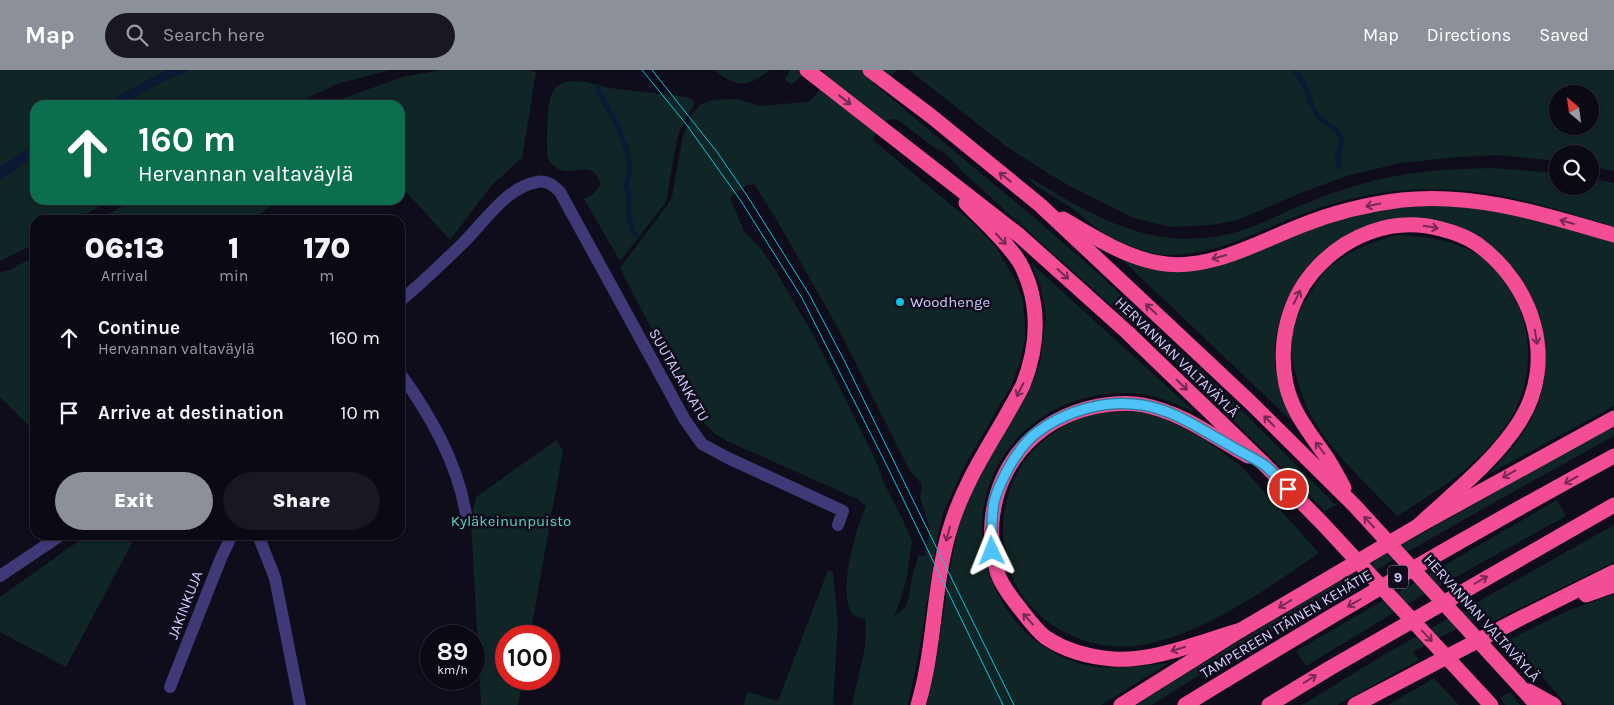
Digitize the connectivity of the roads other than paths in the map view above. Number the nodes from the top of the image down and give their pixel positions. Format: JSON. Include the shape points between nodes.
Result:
{"nodes":[{"id":1,"x":807,"y":70,"type":"edge"},
{"id":2,"x":870,"y":70,"type":"edge"},
{"id":3,"x":931,"y":166,"type":"junction"},
{"id":4,"x":1040,"y":206,"type":"junction"},
{"id":5,"x":1614,"y":235,"type":"edge"},
{"id":6,"x":405,"y":296,"type":"edge"},
{"id":7,"x":405,"y":380,"type":"edge"},
{"id":8,"x":1614,"y":418,"type":"edge"},
{"id":9,"x":1614,"y":456,"type":"edge"},
{"id":10,"x":1266,"y":466,"type":"junction"},
{"id":11,"x":1354,"y":505,"type":"junction"},
{"id":12,"x":1614,"y":505,"type":"edge"},
{"id":13,"x":466,"y":515,"type":"dead end"},
{"id":14,"x":838,"y":525,"type":"dead end"},
{"id":15,"x":1418,"y":526,"type":"junction"},
{"id":16,"x":54,"y":540,"type":"edge"},
{"id":17,"x":230,"y":540,"type":"edge"},
{"id":18,"x":260,"y":540,"type":"edge"},
{"id":19,"x":1614,"y":572,"type":"edge"},
{"id":20,"x":0,"y":576,"type":"edge"},
{"id":21,"x":1614,"y":586,"type":"edge"},
{"id":22,"x":1521,"y":618,"type":"junction"},
{"id":23,"x":1241,"y":630,"type":"junction"},
{"id":24,"x":1415,"y":673,"type":"junction"},
{"id":25,"x":1521,"y":686,"type":"junction"},
{"id":26,"x":170,"y":687,"type":"dead end"},
{"id":27,"x":1489,"y":704,"type":"edge"},
{"id":28,"x":300,"y":705,"type":"edge"},
{"id":29,"x":918,"y":705,"type":"edge"},
{"id":30,"x":1121,"y":705,"type":"edge"},
{"id":31,"x":1185,"y":705,"type":"edge"},
{"id":32,"x":1269,"y":705,"type":"edge"},
{"id":33,"x":1356,"y":705,"type":"edge"},
{"id":34,"x":1375,"y":705,"type":"edge"},
{"id":35,"x":1537,"y":705,"type":"edge"},
{"id":36,"x":1554,"y":705,"type":"edge"}],
"edges":[{"from":1,"to":3,"type":"highway","name":"HERVANNAN VALTAVÄYLÄ","one_way":true},
{"from":4,"to":2,"type":"highway","name":"HERVANNAN VALTAVÄYLÄ","one_way":true},
{"from":3,"to":10,"type":"highway","name":"HERVANNAN VALTAVÄYLÄ","one_way":true,"via":[[1020,236],[1127,332]]},
{"from":3,"to":29,"type":"highway","one_way":true,"via":[[1020,261],[1032,296],[1036,331],[1030,368],[1023,385],[965,486],[948,533]]},
{"from":5,"to":4,"type":"highway","one_way":true,"via":[[1487,202],[1403,200],[1332,215],[1207,261],[1173,265],[1132,256]]},
{"from":11,"to":4,"type":"highway","name":"HERVANNAN VALTAVÄYLÄ","one_way":true,"via":[[1250,402]]},
{"from":6,"to":14,"type":"street","name":"SUUTALANKATU","via":[[461,246],[501,202],[524,186],[539,181],[551,183],[560,192],[702,444],[843,512]]},
{"from":7,"to":13,"type":"street","via":[[448,454]]},
{"from":8,"to":15,"type":"highway","one_way":true},
{"from":9,"to":31,"type":"highway","name":"TAMPEREEN ITÄINEN KEHÄTIE","number":"9","one_way":true,"via":[[1455,544]]},
{"from":23,"to":10,"type":"highway","one_way":true,"via":[[1142,658],[1090,656],[1045,637],[1010,597],[997,573],[992,551],[994,501],[1018,451],[1034,435],[1061,417],[1114,404],[1142,405],[1166,412],[1196,425]]},
{"from":10,"to":27,"type":"highway","name":"HERVANNAN VALTAVÄYLÄ","one_way":true},
{"from":11,"to":15,"type":"highway","one_way":true,"via":[[1292,404],[1284,369],[1285,331],[1290,314],[1306,280],[1333,252],[1362,235],[1407,224],[1452,231],[1476,243],[1499,264],[1516,286],[1536,332],[1538,364],[1534,388],[1520,420],[1494,456]]},
{"from":25,"to":11,"type":"highway","name":"HERVANNAN VALTAVÄYLÄ","one_way":true},
{"from":32,"to":12,"type":"highway","one_way":true},
{"from":15,"to":23,"type":"highway","one_way":true},
{"from":16,"to":20,"type":"street"},
{"from":17,"to":26,"type":"street","name":"JAKINKUJA"},
{"from":18,"to":28,"type":"street","via":[[275,578]]},
{"from":19,"to":22,"type":"highway"},
{"from":21,"to":22,"type":"highway"},
{"from":22,"to":24,"type":"highway"},
{"from":23,"to":30,"type":"highway"},
{"from":24,"to":33,"type":"highway"},
{"from":24,"to":34,"type":"highway"},
{"from":25,"to":35,"type":"highway","name":"HERVANNAN VALTAVÄYLÄ"},
{"from":25,"to":36,"type":"highway"}]}
